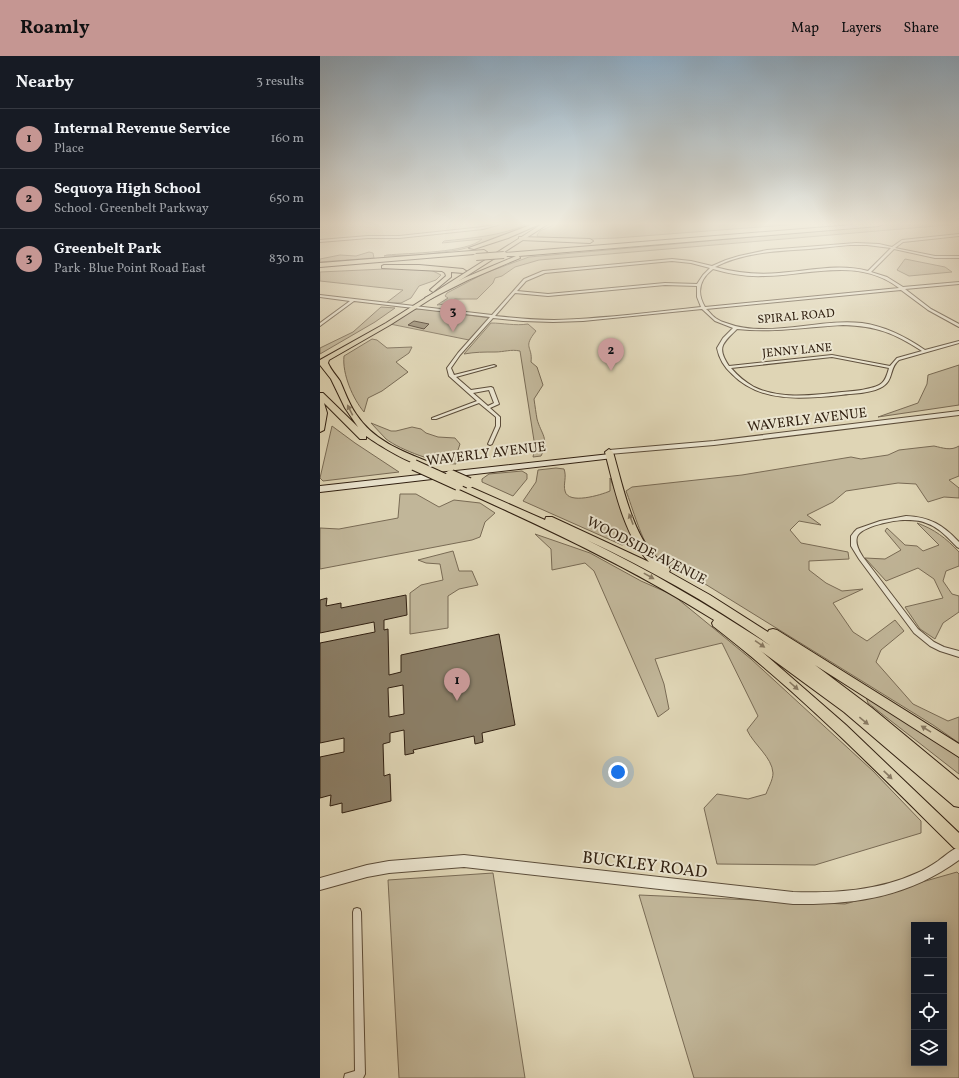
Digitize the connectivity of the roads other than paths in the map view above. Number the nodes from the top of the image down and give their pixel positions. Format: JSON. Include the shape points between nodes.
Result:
{"nodes":[{"id":1,"x":447,"y":272,"type":"edge"},
{"id":2,"x":466,"y":272,"type":"edge"},
{"id":3,"x":466,"y":272,"type":"edge"},
{"id":4,"x":477,"y":272,"type":"edge"},
{"id":5,"x":481,"y":272,"type":"joint"},
{"id":6,"x":547,"y":272,"type":"edge"},
{"id":7,"x":709,"y":272,"type":"edge"},
{"id":8,"x":729,"y":272,"type":"edge"},
{"id":9,"x":798,"y":272,"type":"edge"},
{"id":10,"x":865,"y":272,"type":"edge"},
{"id":11,"x":869,"y":272,"type":"joint"},
{"id":12,"x":959,"y":282,"type":"edge"},
{"id":13,"x":698,"y":286,"type":"junction"},
{"id":14,"x":903,"y":288,"type":"junction"},
{"id":15,"x":434,"y":290,"type":"junction"},
{"id":16,"x":515,"y":292,"type":"junction"},
{"id":17,"x":320,"y":296,"type":"edge"},
{"id":18,"x":428,"y":298,"type":"junction"},
{"id":19,"x":353,"y":300,"type":"junction"},
{"id":20,"x":411,"y":307,"type":"junction"},
{"id":21,"x":704,"y":308,"type":"junction"},
{"id":22,"x":493,"y":317,"type":"junction"},
{"id":23,"x":320,"y":325,"type":"edge"},
{"id":24,"x":959,"y":326,"type":"edge"},
{"id":25,"x":735,"y":328,"type":"junction"},
{"id":26,"x":959,"y":342,"type":"edge"},
{"id":27,"x":924,"y":351,"type":"junction"},
{"id":28,"x":322,"y":359,"type":"edge"},
{"id":29,"x":494,"y":366,"type":"dead end"},
{"id":30,"x":728,"y":367,"type":"junction"},
{"id":31,"x":890,"y":367,"type":"junction"},
{"id":32,"x":453,"y":377,"type":"junction"},
{"id":33,"x":470,"y":392,"type":"junction"},
{"id":34,"x":320,"y":394,"type":"edge"},
{"id":35,"x":480,"y":401,"type":"junction"},
{"id":36,"x":320,"y":402,"type":"edge"},
{"id":37,"x":488,"y":407,"type":"junction"},
{"id":38,"x":959,"y":413,"type":"edge"},
{"id":39,"x":434,"y":418,"type":"dead end"},
{"id":40,"x":320,"y":430,"type":"edge"},
{"id":41,"x":490,"y":444,"type":"dead end"},
{"id":42,"x":610,"y":454,"type":"junction"},
{"id":43,"x":320,"y":489,"type":"edge"},
{"id":44,"x":511,"y":505,"type":"junction"},
{"id":45,"x":959,"y":546,"type":"edge"},
{"id":46,"x":691,"y":589,"type":"junction"},
{"id":47,"x":676,"y":591,"type":"junction"},
{"id":48,"x":719,"y":606,"type":"junction"},
{"id":49,"x":959,"y":654,"type":"edge"},
{"id":50,"x":959,"y":750,"type":"edge"},
{"id":51,"x":959,"y":788,"type":"edge"},
{"id":52,"x":959,"y":801,"type":"edge"},
{"id":53,"x":959,"y":844,"type":"edge"},
{"id":54,"x":959,"y":853,"type":"edge"},
{"id":55,"x":320,"y":884,"type":"edge"},
{"id":56,"x":357,"y":912,"type":"dead end"},
{"id":57,"x":349,"y":1078,"type":"edge"}],
"edges":[{"from":1,"to":15,"type":"highway","via":[[449,276]]},
{"from":2,"to":15,"type":"main road"},
{"from":3,"to":18,"type":"main road"},
{"from":4,"to":5,"type":"highway"},
{"from":5,"to":18,"type":"highway"},
{"from":6,"to":16,"type":"street","via":[[525,280]]},
{"from":7,"to":13,"type":"street"},
{"from":8,"to":9,"type":"street","via":[[753,275]]},
{"from":10,"to":11,"type":"street"},
{"from":11,"to":14,"type":"street","via":[[889,279]]},
{"from":12,"to":14,"type":"street"},
{"from":13,"to":16,"type":"street","via":[[665,284],[548,295]]},
{"from":13,"to":21,"type":"street","name":"SPIRAL ROAD","via":[[698,297]]},
{"from":14,"to":21,"type":"street"},
{"from":14,"to":24,"type":"street","via":[[923,305]]},
{"from":15,"to":20,"type":"main road"},
{"from":16,"to":22,"type":"street"},
{"from":17,"to":19,"type":"street"},
{"from":18,"to":20,"type":"main road"},
{"from":19,"to":20,"type":"street"},
{"from":19,"to":23,"type":"street"},
{"from":20,"to":22,"type":"street"},
{"from":20,"to":28,"type":"main road","via":[[373,333]]},
{"from":21,"to":22,"type":"street","via":[[568,321]]},
{"from":21,"to":25,"type":"street","name":"SPIRAL ROAD","via":[[715,320]]},
{"from":22,"to":32,"type":"street","via":[[451,363],[449,371]]},
{"from":25,"to":27,"type":"street","name":"SPIRAL ROAD","via":[[764,330],[834,323],[862,324],[900,335]]},
{"from":25,"to":30,"type":"street","via":[[719,348]]},
{"from":26,"to":27,"type":"street"},
{"from":27,"to":31,"type":"street","via":[[898,359]]},
{"from":44,"to":28,"type":"main road","name":"WOODSIDE AVENUE","one_way":true,"bridge":true,"via":[[387,446],[367,432],[349,408],[332,373]]},
{"from":29,"to":32,"type":"street"},
{"from":30,"to":31,"type":"street","name":"JENNY LANE","via":[[824,356]]},
{"from":30,"to":31,"type":"street","via":[[738,379],[753,387],[779,395],[804,397],[878,388],[888,381]]},
{"from":32,"to":33,"type":"street"},
{"from":33,"to":35,"type":"street"},
{"from":33,"to":37,"type":"street","via":[[491,388],[497,404]]},
{"from":34,"to":44,"type":"main road","name":"WOODSIDE AVENUE","bridge":true,"via":[[372,444],[458,485]]},
{"from":35,"to":37,"type":"street"},
{"from":35,"to":39,"type":"street"},
{"from":36,"to":40,"type":"main road","via":[[323,413]]},
{"from":37,"to":41,"type":"street","via":[[498,417],[499,422]]},
{"from":38,"to":42,"type":"street","name":"WAVERLY AVENUE"},
{"from":42,"to":43,"type":"main road","name":"WAVERLY AVENUE"},
{"from":46,"to":42,"type":"main road","one_way":true,"via":[[656,562],[644,548],[624,502]]},
{"from":44,"to":46,"type":"main road","name":"WOODSIDE AVENUE","via":[[619,550]]},
{"from":44,"to":47,"type":"main road","name":"WOODSIDE AVENUE","one_way":true},
{"from":45,"to":49,"type":"street","via":[[945,531],[930,522],[904,518],[862,528],[854,538],[854,548],[916,631],[932,644]]},
{"from":46,"to":48,"type":"main road","name":"WOODSIDE AVENUE"},
{"from":47,"to":52,"type":"main road","name":"WOODSIDE AVENUE","one_way":true,"via":[[746,634],[826,691]]},
{"from":47,"to":53,"type":"main road","one_way":true,"via":[[792,684]]},
{"from":50,"to":48,"type":"main road","one_way":true,"via":[[752,620]]},
{"from":48,"to":51,"type":"main road","name":"WOODSIDE AVENUE","via":[[810,667]]},
{"from":54,"to":55,"type":"street","name":"BUCKLEY ROAD","via":[[938,869],[906,883],[863,895],[841,898],[793,898],[464,861],[389,867]]},
{"from":56,"to":57,"type":"street","via":[[360,1074]]}]}
